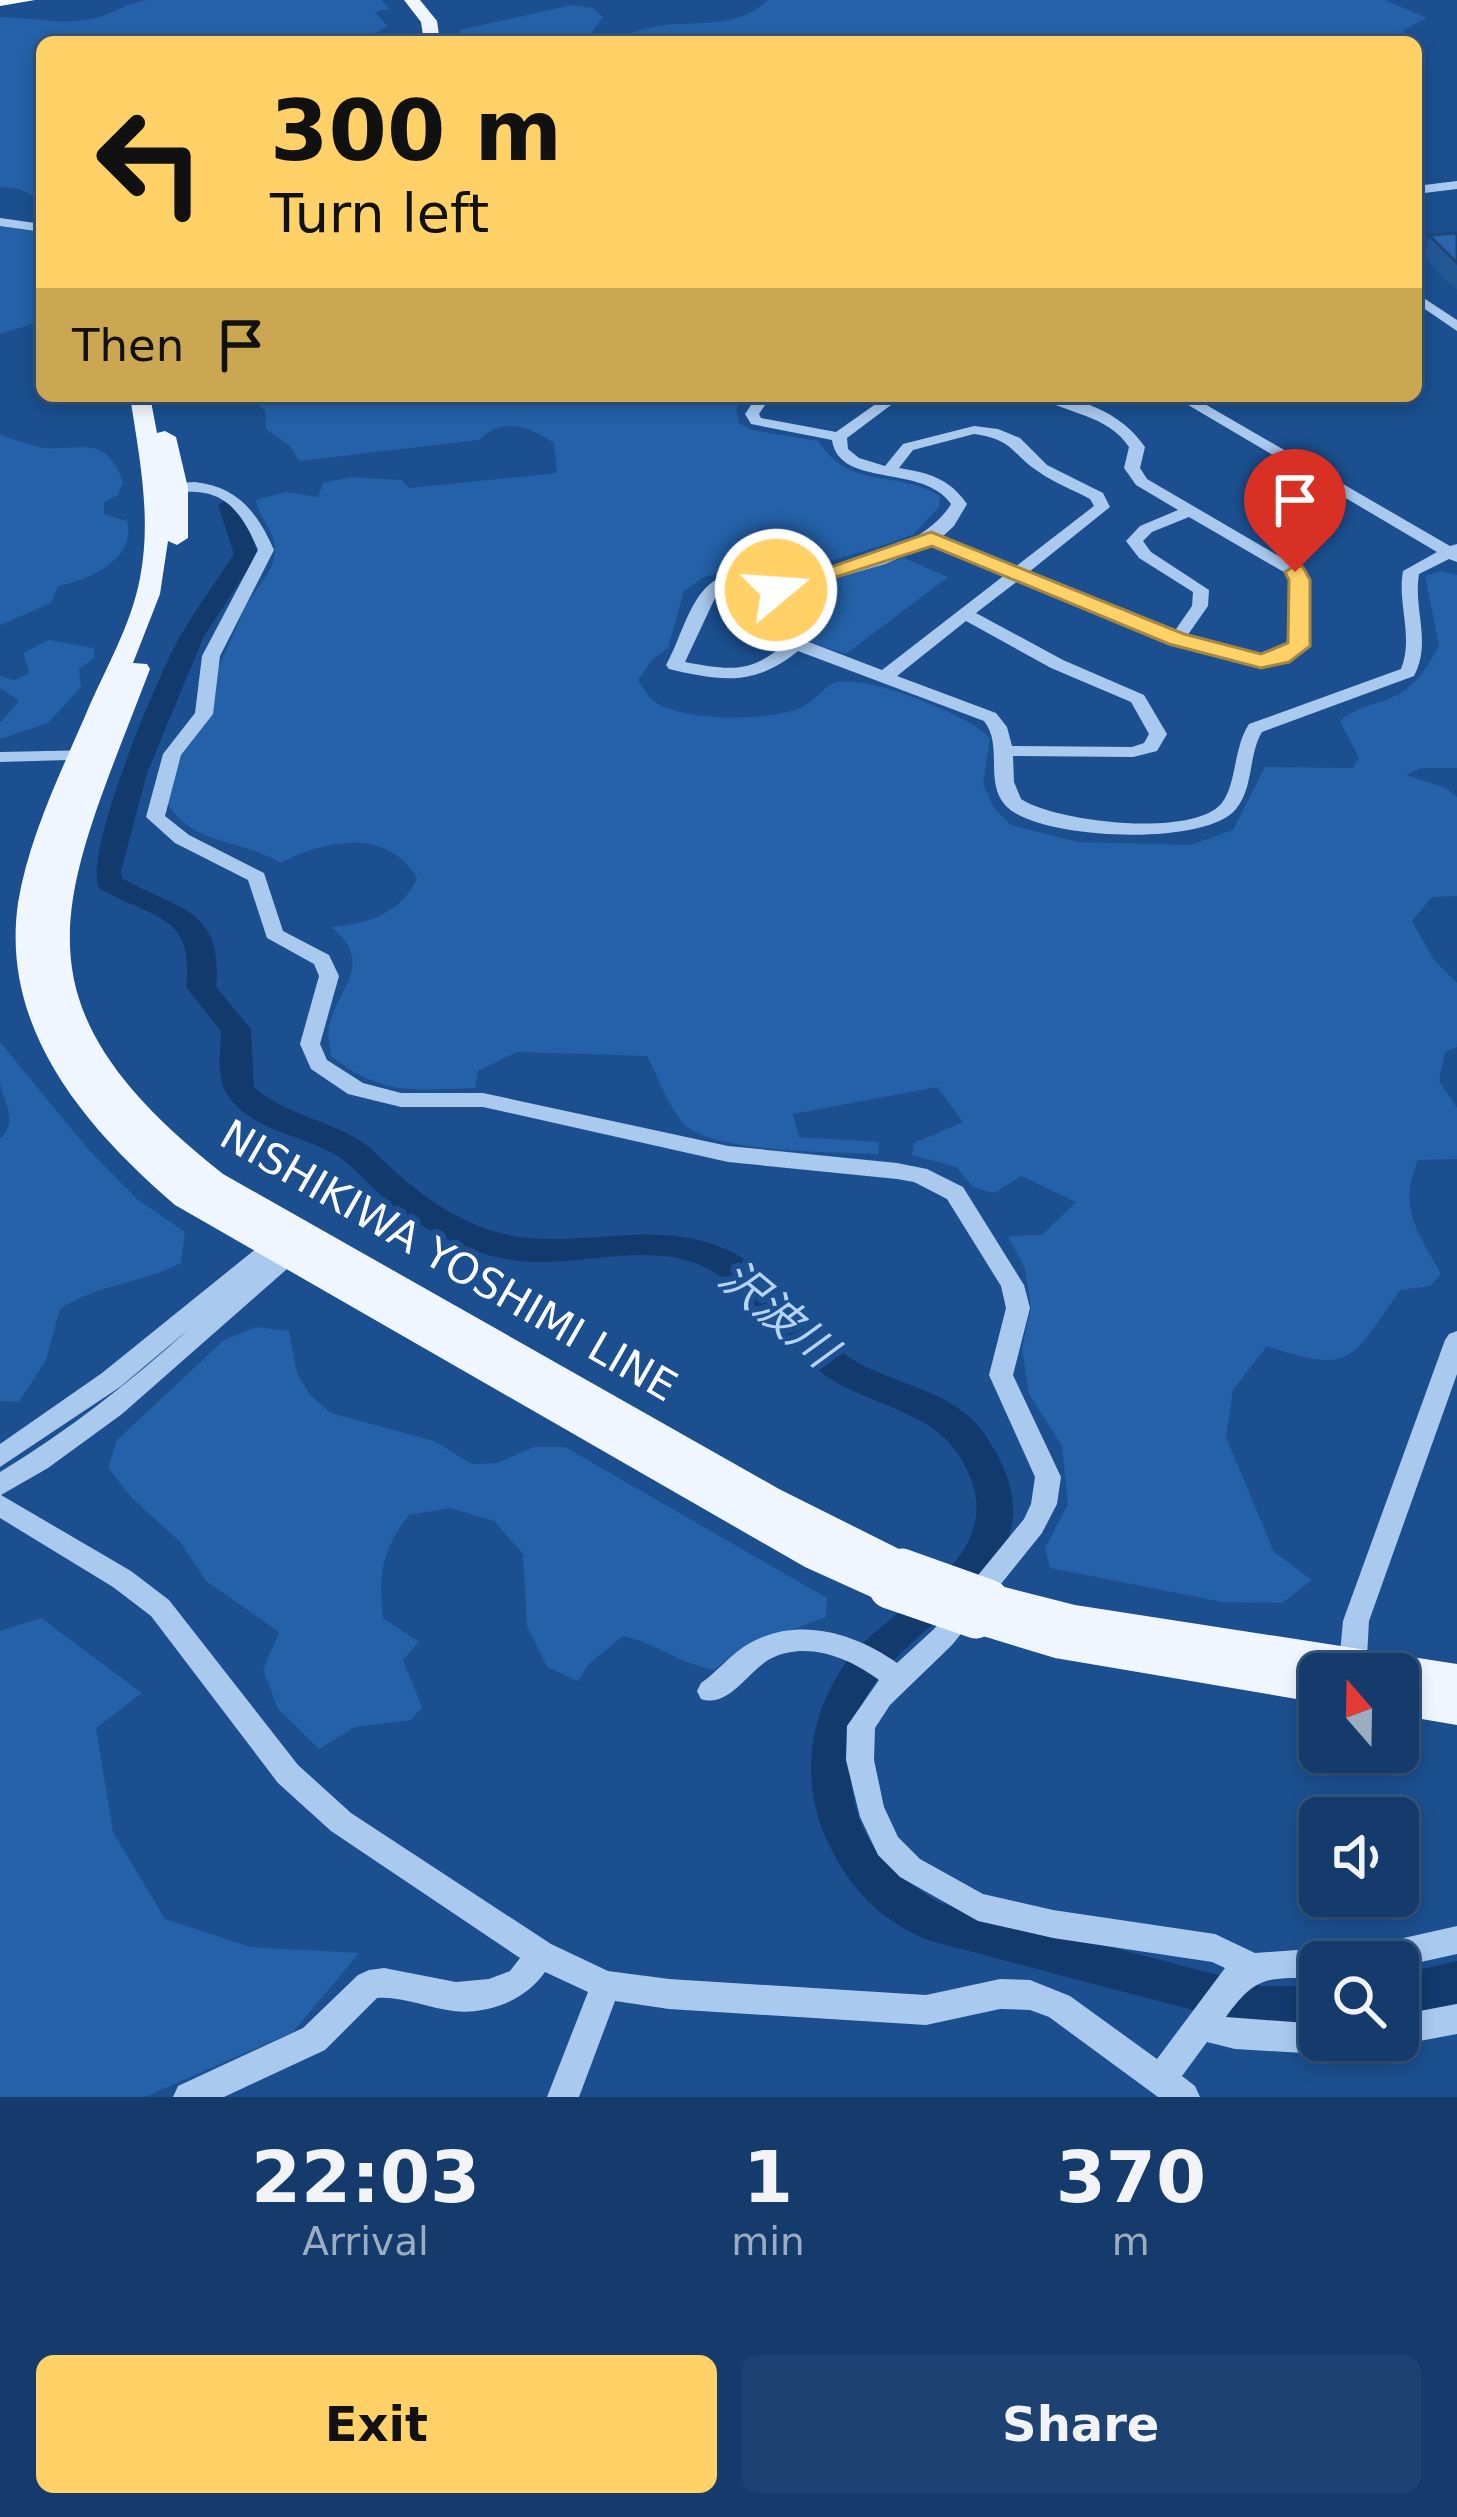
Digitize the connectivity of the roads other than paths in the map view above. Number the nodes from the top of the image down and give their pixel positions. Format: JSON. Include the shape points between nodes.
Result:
{"nodes":[{"id":1,"x":27,"y":0,"type":"edge"},
{"id":2,"x":400,"y":0,"type":"edge"},
{"id":3,"x":412,"y":0,"type":"edge"},
{"id":4,"x":0,"y":1,"type":"edge"},
{"id":5,"x":417,"y":36,"type":"edge"},
{"id":6,"x":431,"y":36,"type":"edge"},
{"id":7,"x":1457,"y":184,"type":"edge"},
{"id":8,"x":1422,"y":189,"type":"edge"},
{"id":9,"x":0,"y":221,"type":"edge"},
{"id":10,"x":36,"y":227,"type":"edge"},
{"id":11,"x":1422,"y":304,"type":"edge"},
{"id":12,"x":1457,"y":327,"type":"edge"},
{"id":13,"x":141,"y":402,"type":"edge"},
{"id":14,"x":157,"y":402,"type":"edge"},
{"id":15,"x":760,"y":402,"type":"edge"},
{"id":16,"x":888,"y":402,"type":"edge"},
{"id":17,"x":1066,"y":402,"type":"edge"},
{"id":18,"x":1190,"y":402,"type":"edge"},
{"id":19,"x":839,"y":437,"type":"junction"},
{"id":20,"x":889,"y":471,"type":"junction"},
{"id":21,"x":177,"y":488,"type":"junction"},
{"id":22,"x":1190,"y":511,"type":"junction"},
{"id":23,"x":931,"y":538,"type":"junction"},
{"id":24,"x":1455,"y":553,"type":"edge"},
{"id":25,"x":1017,"y":573,"type":"junction"},
{"id":26,"x":776,"y":590,"type":"junction"},
{"id":27,"x":963,"y":613,"type":"junction"},
{"id":28,"x":1177,"y":639,"type":"junction"},
{"id":29,"x":796,"y":644,"type":"junction"},
{"id":30,"x":886,"y":676,"type":"junction"},
{"id":31,"x":1005,"y":751,"type":"junction"},
{"id":32,"x":94,"y":755,"type":"junction"},
{"id":33,"x":0,"y":757,"type":"edge"},
{"id":34,"x":285,"y":1245,"type":"junction"},
{"id":35,"x":1457,"y":1340,"type":"edge"},
{"id":36,"x":0,"y":1457,"type":"edge"},
{"id":37,"x":0,"y":1485,"type":"edge"},
{"id":38,"x":0,"y":1505,"type":"edge"},
{"id":39,"x":1347,"y":1653,"type":"edge"},
{"id":40,"x":1299,"y":1670,"type":"edge"},
{"id":41,"x":895,"y":1676,"type":"junction"},
{"id":42,"x":1419,"y":1679,"type":"edge"},
{"id":43,"x":1457,"y":1681,"type":"edge"},
{"id":44,"x":711,"y":1691,"type":"dead end"},
{"id":45,"x":1419,"y":1702,"type":"edge"},
{"id":46,"x":1457,"y":1708,"type":"edge"},
{"id":47,"x":1457,"y":1940,"type":"edge"},
{"id":48,"x":1419,"y":1949,"type":"edge"},
{"id":49,"x":540,"y":1954,"type":"junction"},
{"id":50,"x":1299,"y":1965,"type":"edge"},
{"id":51,"x":1244,"y":1973,"type":"junction"},
{"id":52,"x":606,"y":1985,"type":"junction"},
{"id":53,"x":1457,"y":2019,"type":"edge"},
{"id":54,"x":1202,"y":2023,"type":"junction"},
{"id":55,"x":1419,"y":2026,"type":"edge"},
{"id":56,"x":1299,"y":2038,"type":"edge"},
{"id":57,"x":1173,"y":2088,"type":"edge"},
{"id":58,"x":189,"y":2097,"type":"edge"},
{"id":59,"x":563,"y":2097,"type":"edge"}],
"edges":[{"from":1,"to":4,"type":"highway"},
{"from":2,"to":5,"type":"main road"},
{"from":3,"to":6,"type":"main road"},
{"from":7,"to":8,"type":"street"},
{"from":9,"to":10,"type":"street"},
{"from":11,"to":12,"type":"street"},
{"from":13,"to":32,"type":"main road","name":"NISHIKIWA YOSHIMI LINE","via":[[159,515],[152,584]]},
{"from":14,"to":21,"type":"main road","name":"NISHIKIWA YOSHIMI LINE"},
{"from":15,"to":19,"type":"street","via":[[756,421]]},
{"from":16,"to":19,"type":"street"},
{"from":17,"to":22,"type":"street","via":[[1129,435],[1136,476]]},
{"from":18,"to":24,"type":"street"},
{"from":19,"to":20,"type":"street","via":[[847,459]]},
{"from":20,"to":23,"type":"street","via":[[926,478],[956,497],[957,513]]},
{"from":20,"to":25,"type":"street","via":[[908,447],[987,430],[1102,501],[1099,512]]},
{"from":21,"to":32,"type":"main road","name":"NISHIKIWA YOSHIMI LINE","via":[[166,591]]},
{"from":21,"to":41,"type":"street","via":[[230,493],[266,550],[211,656],[204,714],[172,754],[155,817],[256,878],[274,934],[322,959],[329,976],[310,1044],[330,1076],[376,1096],[483,1100],[728,1154],[919,1175],[956,1193],[1003,1264],[1018,1308],[1001,1376],[1048,1477],[1044,1504],[997,1572]]},
{"from":22,"to":28,"type":"street","via":[[1134,541],[1201,590],[1200,606]]},
{"from":22,"to":28,"type":"street","via":[[1295,572],[1300,636],[1294,651],[1261,661]]},
{"from":23,"to":25,"type":"street"},
{"from":23,"to":26,"type":"street"},
{"from":24,"to":31,"type":"street","via":[[1411,571],[1406,587],[1416,650],[1408,671],[1255,728],[1237,797],[1205,821],[1050,823],[1007,793]]},
{"from":25,"to":27,"type":"street"},
{"from":25,"to":28,"type":"street"},
{"from":26,"to":29,"type":"street","via":[[758,615],[774,635]]},
{"from":26,"to":29,"type":"street","via":[[740,579],[714,585],[675,665],[754,674]]},
{"from":27,"to":30,"type":"street"},
{"from":27,"to":31,"type":"street","via":[[1138,699],[1158,734],[1133,752]]},
{"from":29,"to":30,"type":"street"},
{"from":30,"to":31,"type":"street","via":[[990,717]]},
{"from":32,"to":33,"type":"street"},
{"from":32,"to":34,"type":"main road","name":"NISHIKIWA YOSHIMI LINE","via":[[32,905],[34,987],[47,1030],[79,1090],[134,1155],[186,1197]]},
{"from":34,"to":36,"type":"street"},
{"from":34,"to":37,"type":"street","via":[[74,1440]]},
{"from":34,"to":40,"type":"main road","name":"NISHIKIWA YOSHIMI LINE","bridge":true,"via":[[818,1556],[982,1609],[1055,1642]]},
{"from":35,"to":39,"type":"street"},
{"from":38,"to":49,"type":"street","via":[[160,1608],[288,1774],[341,1822]]},
{"from":41,"to":44,"type":"street","via":[[863,1651],[794,1639],[757,1652]]},
{"from":41,"to":51,"type":"street","via":[[861,1726],[860,1760],[870,1808],[888,1846],[910,1868],[978,1907],[1215,1948]]},
{"from":42,"to":43,"type":"main road","name":"NISHIKIWA YOSHIMI LINE"},
{"from":45,"to":46,"type":"main road"},
{"from":47,"to":48,"type":"street"},
{"from":49,"to":52,"type":"street"},
{"from":49,"to":58,"type":"street","via":[[520,1981],[490,1994],[368,1985],[314,2039]]},
{"from":50,"to":51,"type":"street"},
{"from":51,"to":54,"type":"street"},
{"from":52,"to":57,"type":"street","via":[[926,2010],[1030,1995],[1060,2006]]},
{"from":52,"to":59,"type":"street"},
{"from":53,"to":55,"type":"street"},
{"from":54,"to":56,"type":"street","via":[[1234,2034]]},
{"from":54,"to":57,"type":"street"}]}
